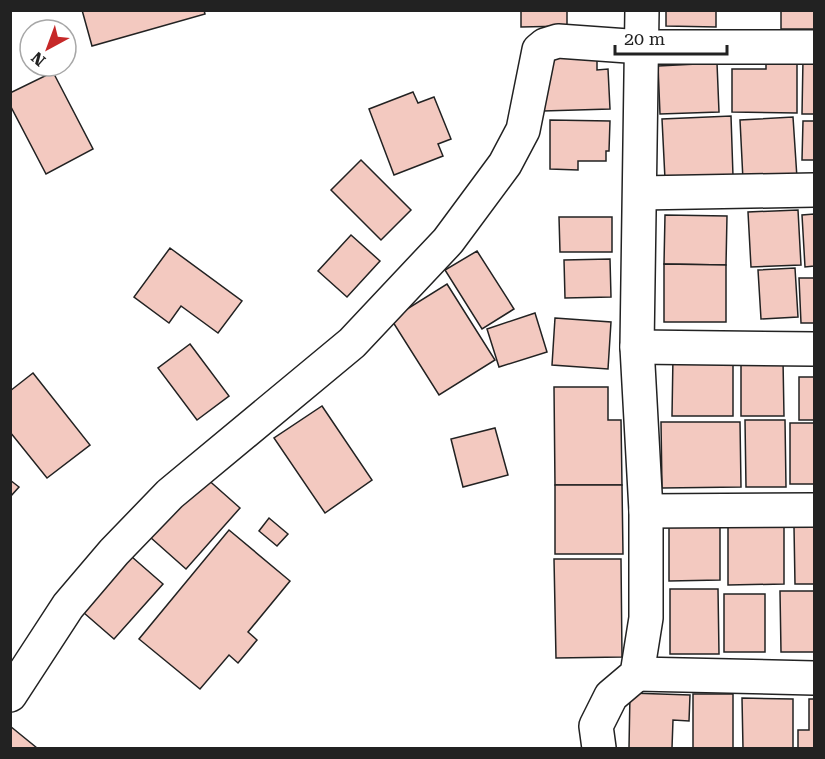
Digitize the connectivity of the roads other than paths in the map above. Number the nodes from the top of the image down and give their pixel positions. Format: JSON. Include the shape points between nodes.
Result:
{"nodes":[{"id":1,"x":642,"y":10,"type":"edge"},
{"id":2,"x":642,"y":47,"type":"junction"},
{"id":3,"x":814,"y":47,"type":"edge"},
{"id":4,"x":814,"y":190,"type":"edge"},
{"id":5,"x":640,"y":194,"type":"junction"},
{"id":6,"x":637,"y":347,"type":"junction"},
{"id":7,"x":814,"y":349,"type":"edge"},
{"id":8,"x":814,"y":510,"type":"edge"},
{"id":9,"x":646,"y":511,"type":"junction"},
{"id":10,"x":637,"y":674,"type":"junction"},
{"id":11,"x":814,"y":678,"type":"edge"},
{"id":12,"x":10,"y":694,"type":"edge"},
{"id":13,"x":599,"y":748,"type":"edge"}],
"edges":[{"from":1,"to":2,"type":"street"},
{"from":2,"to":3,"type":"street"},
{"from":2,"to":5,"type":"street"},
{"from":2,"to":12,"type":"street","via":[[558,41],[538,50],[523,130],[505,164],[448,240],[352,343],[170,494],[114,552],[68,606]]},
{"from":4,"to":5,"type":"street"},
{"from":5,"to":6,"type":"street"},
{"from":6,"to":7,"type":"street"},
{"from":6,"to":9,"type":"street"},
{"from":8,"to":9,"type":"street"},
{"from":9,"to":10,"type":"street","via":[[646,618]]},
{"from":10,"to":11,"type":"street"},
{"from":10,"to":13,"type":"street","via":[[611,696],[596,726]]}]}
